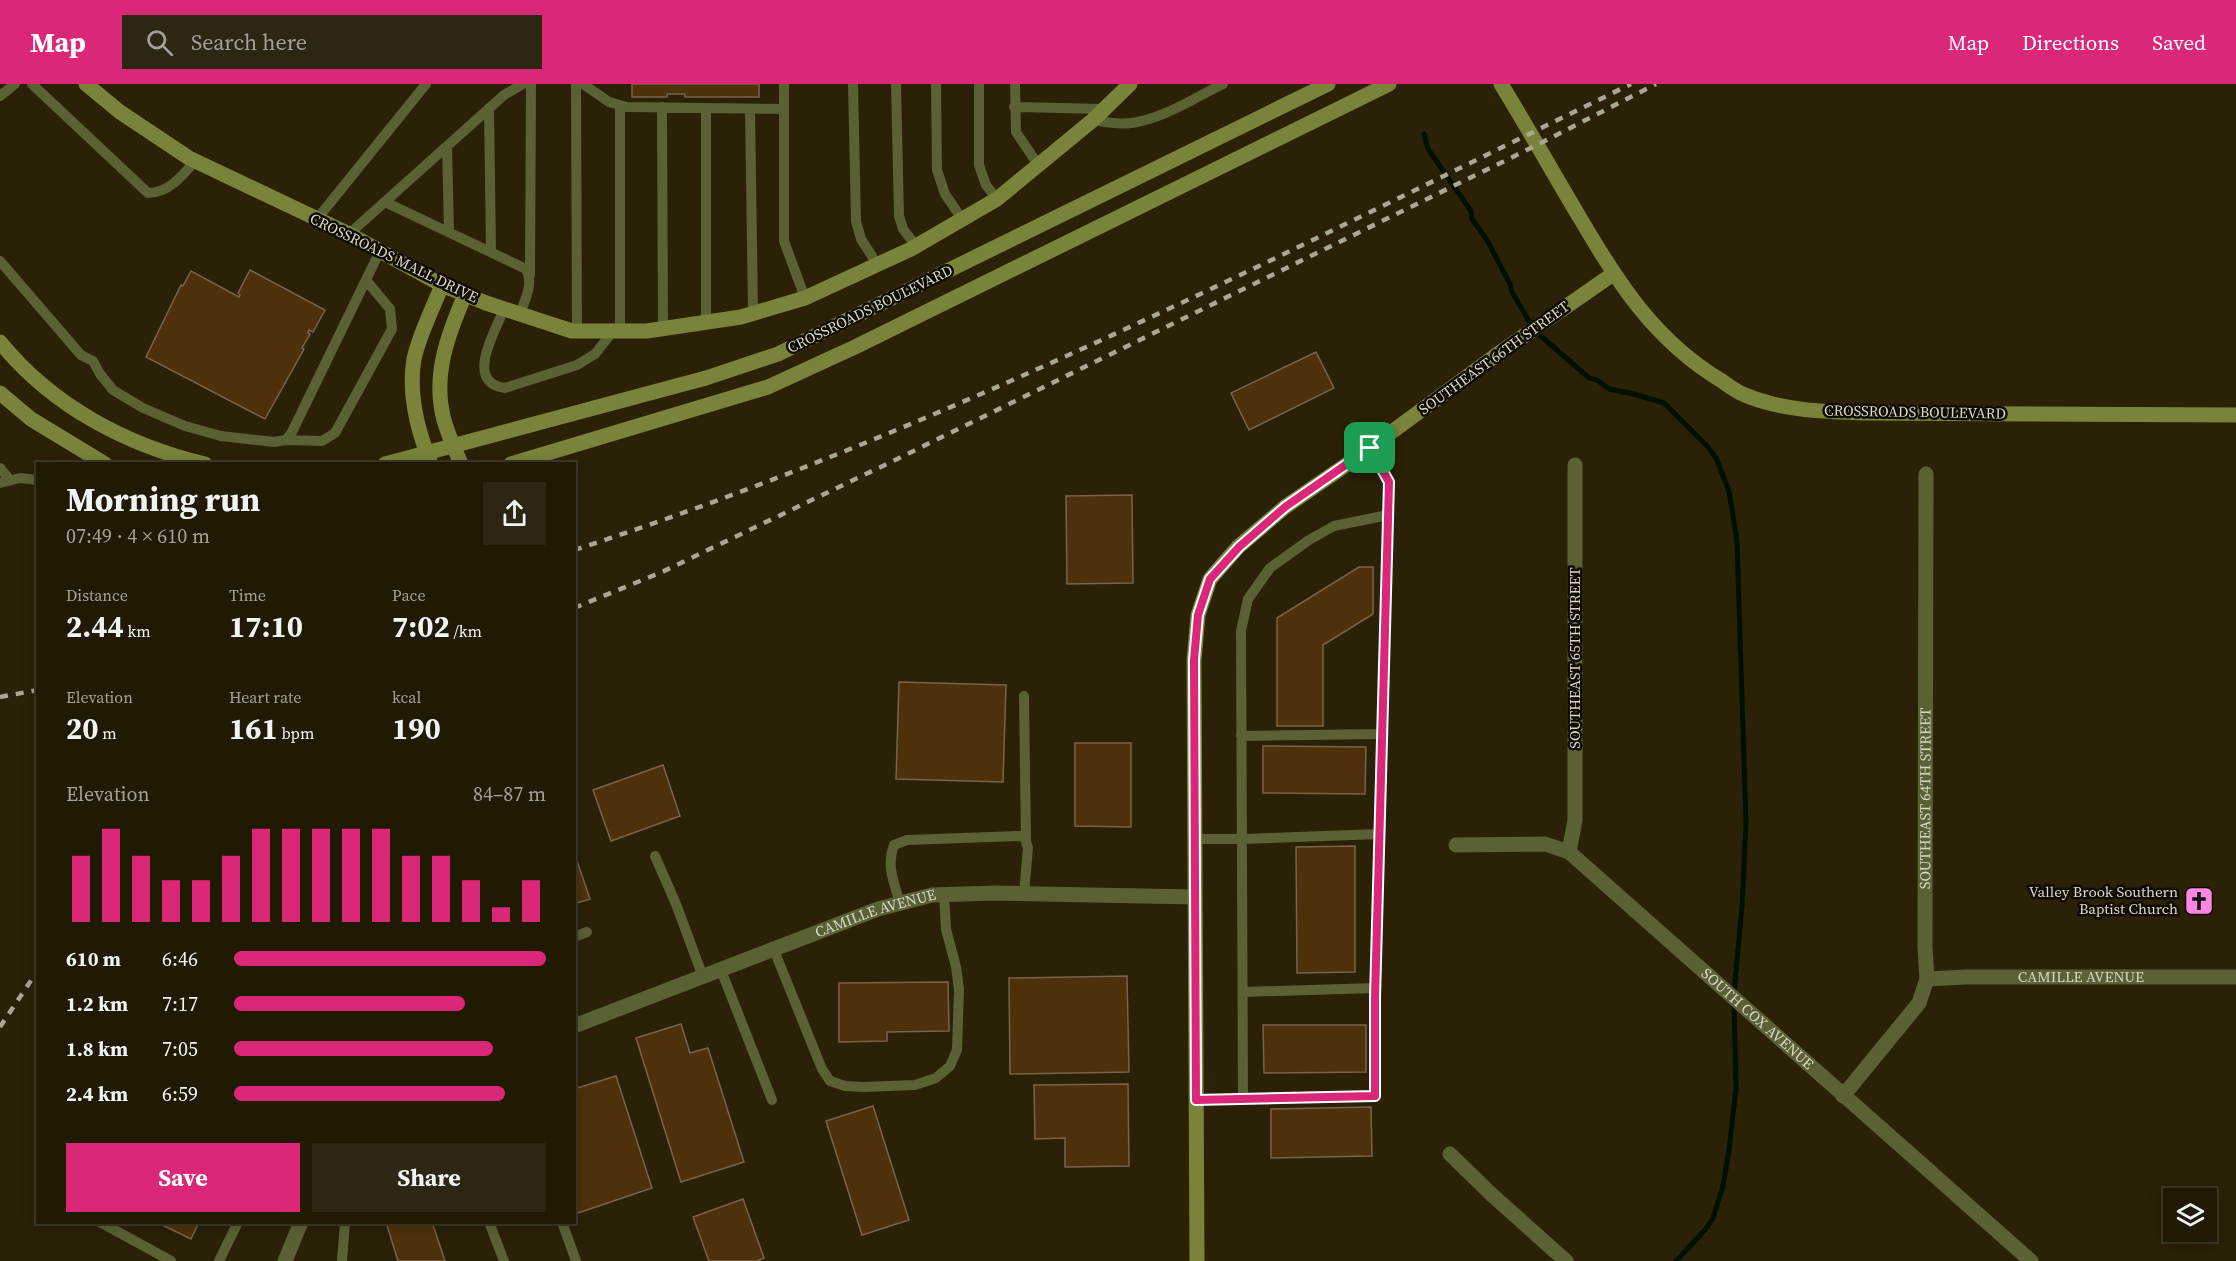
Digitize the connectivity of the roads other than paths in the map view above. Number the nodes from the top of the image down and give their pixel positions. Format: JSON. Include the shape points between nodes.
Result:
{"nodes":[{"id":1,"x":15,"y":84,"type":"edge"},
{"id":2,"x":32,"y":84,"type":"edge"},
{"id":3,"x":426,"y":84,"type":"edge"},
{"id":4,"x":523,"y":84,"type":"edge"},
{"id":5,"x":531,"y":84,"type":"edge"},
{"id":6,"x":576,"y":84,"type":"edge"},
{"id":7,"x":584,"y":84,"type":"edge"},
{"id":8,"x":784,"y":84,"type":"edge"},
{"id":9,"x":896,"y":84,"type":"edge"},
{"id":10,"x":936,"y":84,"type":"edge"},
{"id":11,"x":979,"y":84,"type":"edge"},
{"id":12,"x":1015,"y":84,"type":"edge"},
{"id":13,"x":1130,"y":84,"type":"edge"},
{"id":14,"x":1223,"y":84,"type":"edge"},
{"id":15,"x":1328,"y":84,"type":"edge"},
{"id":16,"x":1389,"y":84,"type":"edge"},
{"id":17,"x":1501,"y":84,"type":"edge"},
{"id":18,"x":91,"y":85,"type":"edge"},
{"id":19,"x":853,"y":87,"type":"edge"},
{"id":20,"x":0,"y":96,"type":"edge"},
{"id":21,"x":620,"y":106,"type":"junction"},
{"id":22,"x":662,"y":107,"type":"junction"},
{"id":23,"x":1014,"y":107,"type":"junction"},
{"id":24,"x":489,"y":108,"type":"junction"},
{"id":25,"x":706,"y":108,"type":"junction"},
{"id":26,"x":750,"y":109,"type":"junction"},
{"id":27,"x":784,"y":109,"type":"junction"},
{"id":28,"x":1105,"y":109,"type":"junction"},
{"id":29,"x":1093,"y":120,"type":"junction"},
{"id":30,"x":447,"y":146,"type":"junction"},
{"id":31,"x":195,"y":161,"type":"junction"},
{"id":32,"x":1039,"y":166,"type":"junction"},
{"id":33,"x":997,"y":199,"type":"junction"},
{"id":34,"x":385,"y":202,"type":"junction"},
{"id":35,"x":317,"y":219,"type":"junction"},
{"id":36,"x":962,"y":219,"type":"junction"},
{"id":37,"x":449,"y":232,"type":"junction"},
{"id":38,"x":348,"y":234,"type":"junction"},
{"id":39,"x":916,"y":246,"type":"junction"},
{"id":40,"x":380,"y":251,"type":"junction"},
{"id":41,"x":491,"y":252,"type":"junction"},
{"id":42,"x":0,"y":261,"type":"edge"},
{"id":43,"x":878,"y":264,"type":"junction"},
{"id":44,"x":1613,"y":273,"type":"junction"},
{"id":45,"x":530,"y":275,"type":"junction"},
{"id":46,"x":366,"y":280,"type":"junction"},
{"id":47,"x":442,"y":285,"type":"junction"},
{"id":48,"x":465,"y":295,"type":"junction"},
{"id":49,"x":804,"y":298,"type":"junction"},
{"id":50,"x":504,"y":309,"type":"junction"},
{"id":51,"x":753,"y":313,"type":"junction"},
{"id":52,"x":520,"y":314,"type":"junction"},
{"id":53,"x":706,"y":322,"type":"junction"},
{"id":54,"x":663,"y":329,"type":"junction"},
{"id":55,"x":576,"y":331,"type":"junction"},
{"id":56,"x":616,"y":331,"type":"junction"},
{"id":57,"x":0,"y":342,"type":"edge"},
{"id":58,"x":0,"y":393,"type":"edge"},
{"id":59,"x":2236,"y":415,"type":"edge"},
{"id":60,"x":286,"y":440,"type":"junction"},
{"id":61,"x":453,"y":444,"type":"junction"},
{"id":62,"x":1370,"y":448,"type":"junction"},
{"id":63,"x":429,"y":457,"type":"edge"},
{"id":64,"x":102,"y":462,"type":"edge"},
{"id":65,"x":197,"y":462,"type":"edge"},
{"id":66,"x":398,"y":462,"type":"edge"},
{"id":67,"x":459,"y":462,"type":"edge"},
{"id":68,"x":518,"y":462,"type":"edge"},
{"id":69,"x":1575,"y":465,"type":"dead end"},
{"id":70,"x":0,"y":468,"type":"edge"},
{"id":71,"x":1926,"y":474,"type":"dead end"},
{"id":72,"x":36,"y":480,"type":"edge"},
{"id":73,"x":5,"y":481,"type":"edge"},
{"id":74,"x":1388,"y":515,"type":"junction"},
{"id":75,"x":1024,"y":696,"type":"dead end"},
{"id":76,"x":1382,"y":734,"type":"junction"},
{"id":77,"x":1241,"y":736,"type":"junction"},
{"id":78,"x":1379,"y":834,"type":"junction"},
{"id":79,"x":1194,"y":839,"type":"junction"},
{"id":80,"x":1242,"y":839,"type":"junction"},
{"id":81,"x":1026,"y":843,"type":"junction"},
{"id":82,"x":1456,"y":845,"type":"dead end"},
{"id":83,"x":1569,"y":852,"type":"junction"},
{"id":84,"x":656,"y":856,"type":"dead end"},
{"id":85,"x":944,"y":894,"type":"junction"},
{"id":86,"x":1024,"y":894,"type":"junction"},
{"id":87,"x":1194,"y":897,"type":"junction"},
{"id":88,"x":900,"y":903,"type":"junction"},
{"id":89,"x":587,"y":932,"type":"dead end"},
{"id":90,"x":576,"y":936,"type":"edge"},
{"id":91,"x":774,"y":950,"type":"junction"},
{"id":92,"x":721,"y":970,"type":"junction"},
{"id":93,"x":703,"y":977,"type":"junction"},
{"id":94,"x":2236,"y":977,"type":"edge"},
{"id":95,"x":1927,"y":979,"type":"junction"},
{"id":96,"x":1375,"y":988,"type":"junction"},
{"id":97,"x":1243,"y":992,"type":"junction"},
{"id":98,"x":576,"y":1025,"type":"edge"},
{"id":99,"x":1843,"y":1096,"type":"junction"},
{"id":100,"x":1243,"y":1099,"type":"junction"},
{"id":101,"x":772,"y":1100,"type":"dead end"},
{"id":102,"x":1196,"y":1100,"type":"junction"},
{"id":103,"x":1450,"y":1154,"type":"dead end"},
{"id":104,"x":103,"y":1224,"type":"edge"},
{"id":105,"x":237,"y":1224,"type":"edge"},
{"id":106,"x":300,"y":1224,"type":"edge"},
{"id":107,"x":345,"y":1224,"type":"edge"},
{"id":108,"x":490,"y":1224,"type":"edge"},
{"id":109,"x":562,"y":1224,"type":"edge"},
{"id":110,"x":171,"y":1261,"type":"edge"},
{"id":111,"x":219,"y":1261,"type":"edge"},
{"id":112,"x":285,"y":1261,"type":"edge"},
{"id":113,"x":342,"y":1261,"type":"edge"},
{"id":114,"x":504,"y":1261,"type":"edge"},
{"id":115,"x":576,"y":1261,"type":"edge"},
{"id":116,"x":1197,"y":1261,"type":"edge"},
{"id":117,"x":1566,"y":1261,"type":"edge"},
{"id":118,"x":2031,"y":1261,"type":"edge"}],
"edges":[{"from":1,"to":20,"type":"lane"},
{"from":2,"to":31,"type":"lane","via":[[148,193],[177,181]]},
{"from":3,"to":35,"type":"lane"},
{"from":4,"to":24,"type":"lane"},
{"from":5,"to":45,"type":"lane"},
{"from":6,"to":55,"type":"lane"},
{"from":7,"to":21,"type":"lane"},
{"from":8,"to":27,"type":"lane"},
{"from":9,"to":39,"type":"lane","via":[[900,216],[903,229]]},
{"from":10,"to":36,"type":"lane","via":[[937,170],[945,194]]},
{"from":11,"to":33,"type":"lane","via":[[979,165],[986,185]]},
{"from":12,"to":23,"type":"lane"},
{"from":13,"to":28,"type":"main road","name":"CROSSROADS MALL DRIVE"},
{"from":14,"to":29,"type":"lane","via":[[1155,117],[1124,123]]},
{"from":15,"to":61,"type":"main road","name":"CROSSROADS BOULEVARD","via":[[778,354],[706,378]]},
{"from":16,"to":68,"type":"main road","name":"CROSSROADS BOULEVARD","via":[[768,387]]},
{"from":17,"to":44,"type":"main road","name":"CROSSROADS BOULEVARD"},
{"from":18,"to":31,"type":"main road","name":"CROSSROADS MALL DRIVE","via":[[120,112]]},
{"from":19,"to":43,"type":"lane","via":[[856,221],[861,239]]},
{"from":21,"to":22,"type":"lane"},
{"from":21,"to":56,"type":"lane"},
{"from":22,"to":25,"type":"lane"},
{"from":22,"to":54,"type":"lane"},
{"from":23,"to":28,"type":"lane"},
{"from":23,"to":32,"type":"lane","via":[[1016,132]]},
{"from":24,"to":30,"type":"lane"},
{"from":24,"to":41,"type":"lane"},
{"from":25,"to":26,"type":"lane"},
{"from":25,"to":53,"type":"lane"},
{"from":26,"to":27,"type":"lane"},
{"from":26,"to":51,"type":"lane"},
{"from":27,"to":49,"type":"lane","via":[[784,241]]},
{"from":28,"to":29,"type":"main road","name":"CROSSROADS MALL DRIVE"},
{"from":29,"to":32,"type":"main road","name":"CROSSROADS MALL DRIVE"},
{"from":30,"to":34,"type":"lane"},
{"from":30,"to":37,"type":"lane"},
{"from":31,"to":35,"type":"main road","name":"CROSSROADS MALL DRIVE"},
{"from":32,"to":33,"type":"main road","name":"CROSSROADS MALL DRIVE"},
{"from":33,"to":36,"type":"main road","name":"CROSSROADS MALL DRIVE"},
{"from":34,"to":37,"type":"lane"},
{"from":34,"to":38,"type":"lane"},
{"from":35,"to":38,"type":"main road","name":"CROSSROADS MALL DRIVE"},
{"from":36,"to":39,"type":"main road","name":"CROSSROADS MALL DRIVE"},
{"from":37,"to":41,"type":"lane"},
{"from":38,"to":40,"type":"main road","name":"CROSSROADS MALL DRIVE"},
{"from":39,"to":43,"type":"main road","name":"CROSSROADS MALL DRIVE"},
{"from":40,"to":46,"type":"lane"},
{"from":40,"to":47,"type":"main road","name":"CROSSROADS MALL DRIVE"},
{"from":41,"to":45,"type":"lane","via":[[526,269]]},
{"from":42,"to":60,"type":"lane","via":[[81,355],[93,361],[113,390],[185,426],[221,436]]},
{"from":43,"to":49,"type":"main road","name":"CROSSROADS MALL DRIVE"},
{"from":44,"to":59,"type":"main road","name":"CROSSROADS BOULEVARD","via":[[1645,317],[1681,353],[1745,395],[1779,405],[1867,413]]},
{"from":44,"to":62,"type":"main road","name":"SOUTHEAST 66TH STREET"},
{"from":45,"to":52,"type":"lane"},
{"from":46,"to":60,"type":"lane"},
{"from":46,"to":60,"type":"lane","via":[[390,309],[392,328],[335,433],[322,441]]},
{"from":47,"to":48,"type":"main road","name":"CROSSROADS MALL DRIVE"},
{"from":47,"to":63,"type":"main road","via":[[414,358],[418,426]]},
{"from":48,"to":50,"type":"main road","name":"CROSSROADS MALL DRIVE"},
{"from":48,"to":61,"type":"main road","via":[[441,363],[440,395]]},
{"from":49,"to":51,"type":"main road","name":"CROSSROADS MALL DRIVE"},
{"from":50,"to":52,"type":"main road","name":"CROSSROADS MALL DRIVE"},
{"from":50,"to":56,"type":"lane","via":[[485,357],[484,371],[494,386],[505,388],[576,365],[595,354]]},
{"from":51,"to":53,"type":"main road","name":"CROSSROADS MALL DRIVE"},
{"from":52,"to":55,"type":"main road","name":"CROSSROADS MALL DRIVE"},
{"from":53,"to":54,"type":"main road","name":"CROSSROADS MALL DRIVE"},
{"from":54,"to":56,"type":"main road","name":"CROSSROADS MALL DRIVE"},
{"from":55,"to":56,"type":"main road","name":"CROSSROADS MALL DRIVE"},
{"from":57,"to":65,"type":"main road","via":[[18,365],[62,401],[113,432],[167,455]]},
{"from":58,"to":64,"type":"main road","via":[[31,419]]},
{"from":61,"to":63,"type":"main road","name":"CROSSROADS BOULEVARD"},
{"from":61,"to":67,"type":"main road"},
{"from":62,"to":74,"type":"lane","via":[[1389,482]]},
{"from":62,"to":79,"type":"main road","name":"SOUTHEAST 66TH STREET","via":[[1285,507],[1239,547],[1210,579],[1198,615],[1194,660]]},
{"from":63,"to":66,"type":"main road","name":"CROSSROADS BOULEVARD"},
{"from":69,"to":83,"type":"street","name":"SOUTHEAST 65TH STREET","via":[[1575,820]]},
{"from":70,"to":73,"type":"lane"},
{"from":71,"to":95,"type":"street","name":"SOUTHEAST 64TH STREET"},
{"from":72,"to":73,"type":"lane"},
{"from":74,"to":76,"type":"lane"},
{"from":74,"to":77,"type":"lane","via":[[1334,526],[1309,540],[1270,568],[1248,599],[1241,631]]},
{"from":75,"to":81,"type":"lane"},
{"from":76,"to":77,"type":"lane"},
{"from":76,"to":78,"type":"lane"},
{"from":77,"to":80,"type":"lane"},
{"from":78,"to":80,"type":"lane"},
{"from":78,"to":96,"type":"lane"},
{"from":79,"to":80,"type":"lane"},
{"from":79,"to":87,"type":"main road","name":"SOUTHEAST 66TH STREET"},
{"from":80,"to":97,"type":"lane"},
{"from":81,"to":86,"type":"lane"},
{"from":81,"to":88,"type":"lane","via":[[1021,836],[907,840],[894,845],[890,866]]},
{"from":82,"to":83,"type":"street","name":"SOUTH COX AVENUE","via":[[1545,844]]},
{"from":83,"to":99,"type":"street","name":"SOUTH COX AVENUE"},
{"from":84,"to":93,"type":"lane"},
{"from":85,"to":86,"type":"street","name":"CAMILLE AVENUE"},
{"from":85,"to":88,"type":"street","name":"CAMILLE AVENUE"},
{"from":85,"to":91,"type":"lane","via":[[946,929],[959,989],[957,1050],[950,1066],[936,1078],[915,1085],[863,1088],[830,1081]]},
{"from":86,"to":87,"type":"street","name":"CAMILLE AVENUE"},
{"from":87,"to":102,"type":"main road","name":"SOUTHEAST 66TH STREET"},
{"from":88,"to":91,"type":"street","name":"CAMILLE AVENUE"},
{"from":89,"to":90,"type":"lane"},
{"from":91,"to":92,"type":"street","name":"CAMILLE AVENUE"},
{"from":92,"to":93,"type":"street","name":"CAMILLE AVENUE"},
{"from":92,"to":101,"type":"lane"},
{"from":93,"to":98,"type":"street","name":"CAMILLE AVENUE"},
{"from":94,"to":95,"type":"street","name":"CAMILLE AVENUE"},
{"from":95,"to":99,"type":"street","name":"SOUTHEAST 64TH STREET","via":[[1919,1003]]},
{"from":96,"to":97,"type":"lane"},
{"from":96,"to":100,"type":"lane","via":[[1375,1096]]},
{"from":97,"to":100,"type":"lane"},
{"from":99,"to":118,"type":"street","name":"SOUTH COX AVENUE"},
{"from":100,"to":102,"type":"lane"},
{"from":102,"to":116,"type":"main road","name":"SOUTHEAST 66TH STREET"},
{"from":103,"to":117,"type":"street"},
{"from":104,"to":110,"type":"lane"},
{"from":105,"to":111,"type":"lane"},
{"from":106,"to":112,"type":"street"},
{"from":107,"to":113,"type":"lane"},
{"from":108,"to":114,"type":"lane"},
{"from":109,"to":115,"type":"lane"}]}
